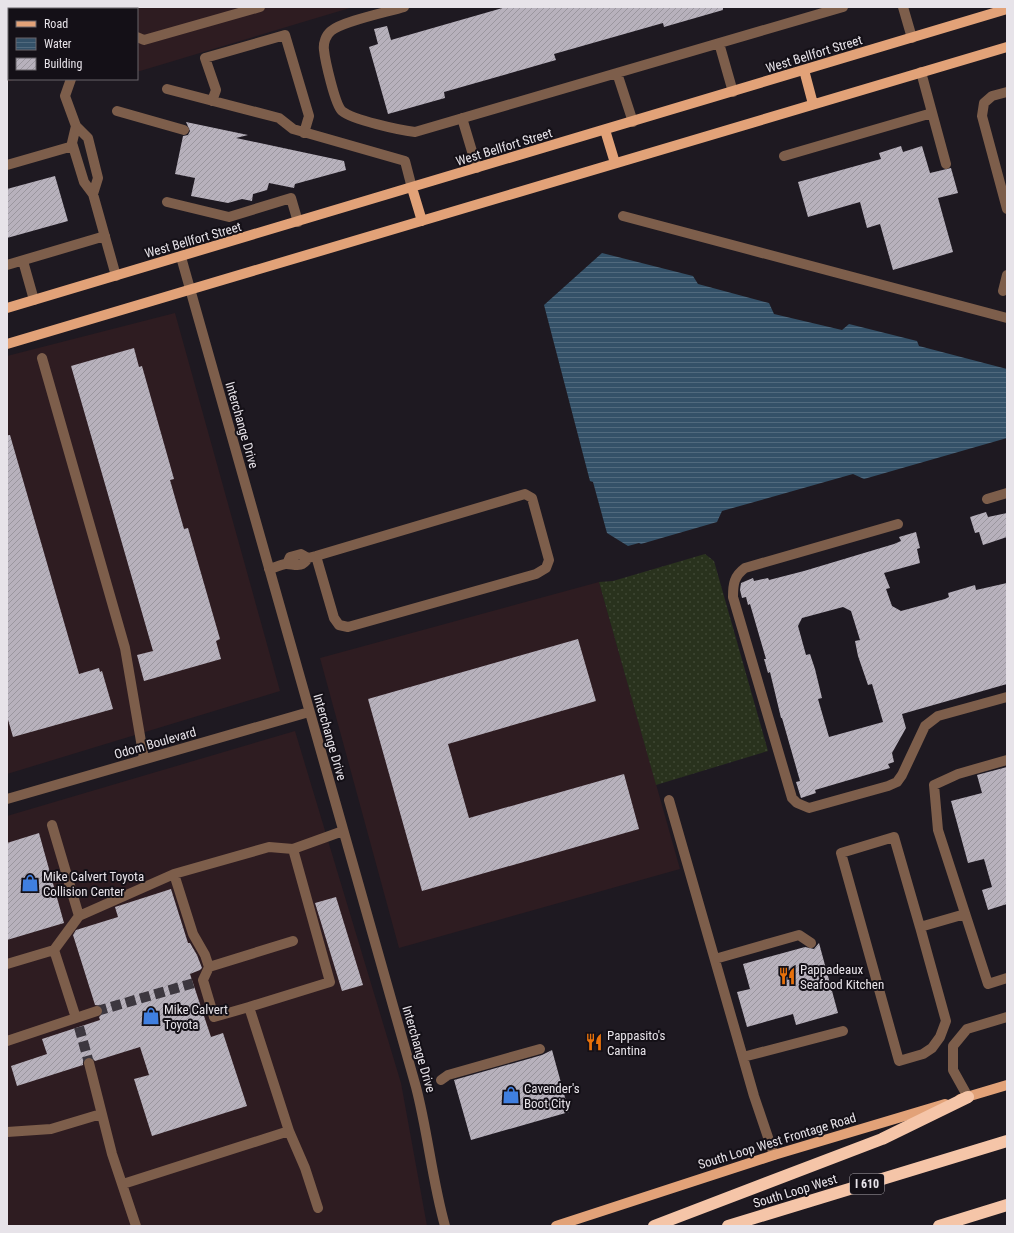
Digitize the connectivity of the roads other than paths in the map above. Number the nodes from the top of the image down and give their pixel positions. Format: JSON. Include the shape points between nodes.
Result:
{"nodes":[{"id":1,"x":260,"y":7,"type":"edge"},
{"id":2,"x":404,"y":7,"type":"edge"},
{"id":3,"x":843,"y":7,"type":"edge"},
{"id":4,"x":903,"y":7,"type":"edge"},
{"id":5,"x":1007,"y":9,"type":"edge"},
{"id":6,"x":240,"y":10,"type":"edge"},
{"id":7,"x":138,"y":37,"type":"edge"},
{"id":8,"x":912,"y":38,"type":"junction"},
{"id":9,"x":719,"y":43,"type":"junction"},
{"id":10,"x":1007,"y":47,"type":"edge"},
{"id":11,"x":804,"y":70,"type":"junction"},
{"id":12,"x":921,"y":72,"type":"junction"},
{"id":13,"x":618,"y":73,"type":"junction"},
{"id":14,"x":71,"y":80,"type":"edge"},
{"id":15,"x":167,"y":89,"type":"dead end"},
{"id":16,"x":733,"y":92,"type":"junction"},
{"id":17,"x":1007,"y":92,"type":"edge"},
{"id":18,"x":212,"y":101,"type":"junction"},
{"id":19,"x":813,"y":104,"type":"junction"},
{"id":20,"x":117,"y":111,"type":"dead end"},
{"id":21,"x":932,"y":113,"type":"junction"},
{"id":22,"x":462,"y":118,"type":"junction"},
{"id":23,"x":633,"y":122,"type":"junction"},
{"id":24,"x":76,"y":126,"type":"junction"},
{"id":25,"x":184,"y":130,"type":"dead end"},
{"id":26,"x":605,"y":130,"type":"junction"},
{"id":27,"x":304,"y":133,"type":"junction"},
{"id":28,"x":73,"y":146,"type":"junction"},
{"id":29,"x":784,"y":156,"type":"dead end"},
{"id":30,"x":615,"y":163,"type":"junction"},
{"id":31,"x":946,"y":164,"type":"dead end"},
{"id":32,"x":7,"y":165,"type":"edge"},
{"id":33,"x":477,"y":168,"type":"junction"},
{"id":34,"x":412,"y":188,"type":"junction"},
{"id":35,"x":93,"y":194,"type":"junction"},
{"id":36,"x":167,"y":202,"type":"dead end"},
{"id":37,"x":1007,"y":209,"type":"edge"},
{"id":38,"x":623,"y":216,"type":"dead end"},
{"id":39,"x":422,"y":221,"type":"junction"},
{"id":40,"x":298,"y":222,"type":"junction"},
{"id":41,"x":105,"y":236,"type":"junction"},
{"id":42,"x":180,"y":257,"type":"junction"},
{"id":43,"x":23,"y":261,"type":"junction"},
{"id":44,"x":7,"y":265,"type":"edge"},
{"id":45,"x":1007,"y":275,"type":"edge"},
{"id":46,"x":116,"y":276,"type":"junction"},
{"id":47,"x":190,"y":290,"type":"junction"},
{"id":48,"x":1003,"y":291,"type":"dead end"},
{"id":49,"x":34,"y":300,"type":"junction"},
{"id":50,"x":7,"y":308,"type":"edge"},
{"id":51,"x":1007,"y":318,"type":"edge"},
{"id":52,"x":7,"y":344,"type":"edge"},
{"id":53,"x":42,"y":358,"type":"dead end"},
{"id":54,"x":1007,"y":493,"type":"edge"},
{"id":55,"x":987,"y":499,"type":"dead end"},
{"id":56,"x":898,"y":524,"type":"dead end"},
{"id":57,"x":312,"y":557,"type":"junction"},
{"id":58,"x":269,"y":569,"type":"junction"},
{"id":59,"x":1007,"y":697,"type":"edge"},
{"id":60,"x":309,"y":712,"type":"junction"},
{"id":61,"x":144,"y":759,"type":"junction"},
{"id":62,"x":1007,"y":760,"type":"edge"},
{"id":63,"x":7,"y":799,"type":"edge"},
{"id":64,"x":669,"y":800,"type":"dead end"},
{"id":65,"x":52,"y":825,"type":"dead end"},
{"id":66,"x":343,"y":831,"type":"junction"},
{"id":67,"x":293,"y":849,"type":"junction"},
{"id":68,"x":174,"y":874,"type":"junction"},
{"id":69,"x":965,"y":914,"type":"junction"},
{"id":70,"x":78,"y":916,"type":"junction"},
{"id":71,"x":920,"y":927,"type":"junction"},
{"id":72,"x":293,"y":941,"type":"dead end"},
{"id":73,"x":811,"y":943,"type":"dead end"},
{"id":74,"x":54,"y":950,"type":"junction"},
{"id":75,"x":715,"y":959,"type":"junction"},
{"id":76,"x":7,"y":964,"type":"edge"},
{"id":77,"x":209,"y":967,"type":"junction"},
{"id":78,"x":1007,"y":978,"type":"edge"},
{"id":79,"x":249,"y":1007,"type":"junction"},
{"id":80,"x":97,"y":1011,"type":"tunnel mouth"},
{"id":81,"x":1007,"y":1017,"type":"edge"},
{"id":82,"x":76,"y":1018,"type":"junction"},
{"id":83,"x":843,"y":1031,"type":"dead end"},
{"id":84,"x":7,"y":1041,"type":"edge"},
{"id":85,"x":540,"y":1049,"type":"dead end"},
{"id":86,"x":743,"y":1058,"type":"junction"},
{"id":87,"x":89,"y":1063,"type":"tunnel mouth"},
{"id":88,"x":441,"y":1080,"type":"dead end"},
{"id":89,"x":1007,"y":1085,"type":"edge"},
{"id":90,"x":968,"y":1097,"type":"junction"},
{"id":91,"x":101,"y":1114,"type":"junction"},
{"id":92,"x":289,"y":1131,"type":"junction"},
{"id":93,"x":7,"y":1132,"type":"edge"},
{"id":94,"x":1007,"y":1141,"type":"edge"},
{"id":95,"x":774,"y":1155,"type":"junction"},
{"id":96,"x":123,"y":1184,"type":"junction"},
{"id":97,"x":1007,"y":1205,"type":"edge"},
{"id":98,"x":318,"y":1208,"type":"dead end"},
{"id":99,"x":136,"y":1226,"type":"edge"},
{"id":100,"x":445,"y":1226,"type":"edge"},
{"id":101,"x":556,"y":1226,"type":"edge"},
{"id":102,"x":654,"y":1226,"type":"edge"},
{"id":103,"x":728,"y":1226,"type":"edge"},
{"id":104,"x":939,"y":1226,"type":"edge"}],
"edges":[{"from":1,"to":6,"type":"street"},
{"from":2,"to":22,"type":"street","via":[[346,24],[332,30],[325,38],[324,49],[340,110],[351,117],[415,132]]},
{"from":3,"to":9,"type":"street"},
{"from":4,"to":8,"type":"street"},
{"from":5,"to":8,"type":"main road","name":"West Bellfort Street"},
{"from":6,"to":7,"type":"street","via":[[144,40]]},
{"from":8,"to":11,"type":"main road","name":"West Bellfort Street"},
{"from":9,"to":13,"type":"street"},
{"from":9,"to":16,"type":"street"},
{"from":10,"to":12,"type":"main road"},
{"from":11,"to":16,"type":"main road","name":"West Bellfort Street"},
{"from":11,"to":19,"type":"main road"},
{"from":12,"to":19,"type":"main road"},
{"from":12,"to":21,"type":"street"},
{"from":13,"to":22,"type":"street"},
{"from":13,"to":23,"type":"street"},
{"from":14,"to":24,"type":"street","via":[[65,96]]},
{"from":15,"to":18,"type":"street"},
{"from":16,"to":23,"type":"main road","name":"West Bellfort Street"},
{"from":17,"to":37,"type":"street","via":[[992,96],[984,103],[982,116]]},
{"from":18,"to":27,"type":"street","via":[[279,118],[293,130]]},
{"from":18,"to":27,"type":"street","via":[[216,90],[205,58],[285,35],[309,116]]},
{"from":19,"to":30,"type":"main road"},
{"from":20,"to":25,"type":"street"},
{"from":21,"to":29,"type":"street"},
{"from":21,"to":31,"type":"street"},
{"from":22,"to":33,"type":"street"},
{"from":23,"to":26,"type":"main road","name":"West Bellfort Street"},
{"from":24,"to":28,"type":"street"},
{"from":24,"to":35,"type":"street","via":[[88,138],[98,178]]},
{"from":26,"to":30,"type":"main road"},
{"from":26,"to":33,"type":"main road","name":"West Bellfort Street"},
{"from":27,"to":34,"type":"street","via":[[406,161]]},
{"from":28,"to":32,"type":"street"},
{"from":28,"to":35,"type":"street","via":[[84,182]]},
{"from":30,"to":39,"type":"main road"},
{"from":33,"to":34,"type":"main road","name":"West Bellfort Street"},
{"from":34,"to":39,"type":"main road"},
{"from":34,"to":40,"type":"main road","name":"West Bellfort Street"},
{"from":35,"to":41,"type":"street"},
{"from":36,"to":40,"type":"street","via":[[228,217],[291,198]]},
{"from":38,"to":51,"type":"street"},
{"from":39,"to":47,"type":"main road"},
{"from":40,"to":42,"type":"main road","name":"West Bellfort Street"},
{"from":41,"to":43,"type":"street"},
{"from":41,"to":46,"type":"street"},
{"from":42,"to":46,"type":"main road","name":"West Bellfort Street"},
{"from":42,"to":47,"type":"street","name":"Interchange Drive"},
{"from":43,"to":44,"type":"street"},
{"from":43,"to":49,"type":"street"},
{"from":45,"to":48,"type":"street"},
{"from":46,"to":49,"type":"main road","name":"West Bellfort Street"},
{"from":47,"to":52,"type":"main road"},
{"from":47,"to":58,"type":"street","name":"Interchange Drive"},
{"from":49,"to":50,"type":"main road","name":"West Bellfort Street"},
{"from":53,"to":61,"type":"street","via":[[125,648]]},
{"from":54,"to":55,"type":"street"},
{"from":56,"to":59,"type":"street","via":[[745,568],[735,578],[733,597],[792,798],[809,808],[897,782],[930,720]]},
{"from":57,"to":57,"type":"street","via":[[525,494],[532,498],[549,560],[546,568],[536,574],[348,627],[339,625],[334,618]]},
{"from":57,"to":58,"type":"street","via":[[294,566],[287,564]]},
{"from":58,"to":60,"type":"street","name":"Interchange Drive"},
{"from":60,"to":61,"type":"street","name":"Odom Boulevard"},
{"from":60,"to":66,"type":"street","name":"Interchange Drive"},
{"from":61,"to":63,"type":"street","name":"Odom Boulevard"},
{"from":62,"to":69,"type":"street","via":[[958,774],[934,785],[938,830]]},
{"from":64,"to":75,"type":"street"},
{"from":65,"to":70,"type":"street"},
{"from":66,"to":67,"type":"street"},
{"from":66,"to":100,"type":"street","name":"Interchange Drive","via":[[425,1120],[437,1200]]},
{"from":67,"to":68,"type":"street","via":[[269,847]]},
{"from":67,"to":79,"type":"street","via":[[330,982]]},
{"from":68,"to":70,"type":"street"},
{"from":68,"to":77,"type":"street","via":[[194,934]]},
{"from":69,"to":71,"type":"street"},
{"from":69,"to":78,"type":"street","via":[[988,984]]},
{"from":70,"to":74,"type":"street"},
{"from":71,"to":71,"type":"street","via":[[946,1021],[940,1037],[932,1048],[923,1054],[899,1061],[841,853],[894,837]]},
{"from":72,"to":77,"type":"street"},
{"from":73,"to":75,"type":"street","via":[[799,935]]},
{"from":74,"to":76,"type":"street"},
{"from":74,"to":82,"type":"street"},
{"from":75,"to":86,"type":"street"},
{"from":77,"to":79,"type":"street","via":[[198,982],[214,1017]]},
{"from":79,"to":92,"type":"street"},
{"from":80,"to":82,"type":"street"},
{"from":81,"to":90,"type":"street","via":[[967,1029],[952,1046],[953,1070]]},
{"from":82,"to":84,"type":"street"},
{"from":83,"to":86,"type":"street"},
{"from":85,"to":88,"type":"street","via":[[448,1075]]},
{"from":86,"to":95,"type":"street"},
{"from":87,"to":91,"type":"street"},
{"from":89,"to":90,"type":"main road","name":"South Loop West Frontage Road"},
{"from":90,"to":95,"type":"main road","name":"South Loop West Frontage Road"},
{"from":90,"to":102,"type":"highway","via":[[882,1139]]},
{"from":91,"to":93,"type":"street","via":[[51,1129]]},
{"from":91,"to":96,"type":"street"},
{"from":92,"to":96,"type":"street"},
{"from":92,"to":98,"type":"street"},
{"from":94,"to":103,"type":"highway","name":"South Loop West","number":"I 610"},
{"from":95,"to":101,"type":"main road","name":"South Loop West Frontage Road"},
{"from":96,"to":99,"type":"street"},
{"from":97,"to":104,"type":"highway"}]}
